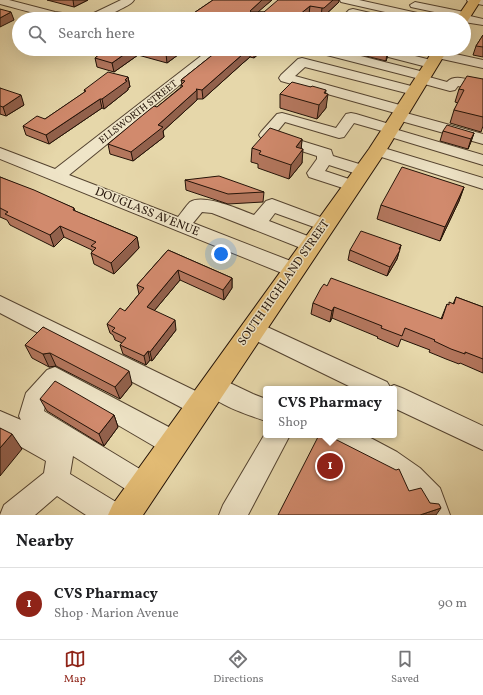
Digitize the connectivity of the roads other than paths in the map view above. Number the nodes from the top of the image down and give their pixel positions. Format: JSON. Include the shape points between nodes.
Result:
{"nodes":[{"id":1,"x":129,"y":0,"type":"edge"},
{"id":2,"x":344,"y":0,"type":"edge"},
{"id":3,"x":392,"y":0,"type":"edge"},
{"id":4,"x":0,"y":1,"type":"edge"},
{"id":5,"x":476,"y":1,"type":"edge"},
{"id":6,"x":376,"y":3,"type":"edge"},
{"id":7,"x":435,"y":9,"type":"edge"},
{"id":8,"x":44,"y":12,"type":"edge"},
{"id":9,"x":108,"y":12,"type":"edge"},
{"id":10,"x":446,"y":12,"type":"edge"},
{"id":11,"x":467,"y":12,"type":"edge"},
{"id":12,"x":471,"y":19,"type":"edge"},
{"id":13,"x":483,"y":22,"type":"edge"},
{"id":14,"x":209,"y":56,"type":"edge"},
{"id":15,"x":371,"y":56,"type":"edge"},
{"id":16,"x":400,"y":56,"type":"edge"},
{"id":17,"x":430,"y":64,"type":"edge"},
{"id":18,"x":483,"y":64,"type":"edge"},
{"id":19,"x":380,"y":82,"type":"junction"},
{"id":20,"x":483,"y":88,"type":"edge"},
{"id":21,"x":366,"y":100,"type":"junction"},
{"id":22,"x":395,"y":122,"type":"junction"},
{"id":23,"x":339,"y":134,"type":"junction"},
{"id":24,"x":483,"y":139,"type":"edge"},
{"id":25,"x":377,"y":151,"type":"junction"},
{"id":26,"x":0,"y":153,"type":"edge"},
{"id":27,"x":325,"y":156,"type":"junction"},
{"id":28,"x":483,"y":160,"type":"edge"},
{"id":29,"x":57,"y":176,"type":"junction"},
{"id":30,"x":358,"y":178,"type":"junction"},
{"id":31,"x":483,"y":184,"type":"edge"},
{"id":32,"x":258,"y":223,"type":"junction"},
{"id":33,"x":181,"y":225,"type":"junction"},
{"id":34,"x":325,"y":225,"type":"junction"},
{"id":35,"x":311,"y":245,"type":"junction"},
{"id":36,"x":294,"y":270,"type":"junction"},
{"id":37,"x":0,"y":304,"type":"edge"},
{"id":38,"x":252,"y":330,"type":"junction"},
{"id":39,"x":214,"y":385,"type":"junction"},
{"id":40,"x":371,"y":386,"type":"edge"},
{"id":41,"x":397,"y":398,"type":"edge"},
{"id":42,"x":200,"y":405,"type":"junction"},
{"id":43,"x":263,"y":409,"type":"edge"},
{"id":44,"x":0,"y":422,"type":"edge"},
{"id":45,"x":276,"y":438,"type":"edge"},
{"id":46,"x":348,"y":438,"type":"edge"},
{"id":47,"x":483,"y":438,"type":"edge"},
{"id":48,"x":173,"y":443,"type":"junction"},
{"id":49,"x":56,"y":480,"type":"junction"},
{"id":50,"x":144,"y":486,"type":"junction"},
{"id":51,"x":0,"y":509,"type":"edge"},
{"id":52,"x":10,"y":515,"type":"edge"},
{"id":53,"x":14,"y":515,"type":"edge"},
{"id":54,"x":111,"y":515,"type":"edge"},
{"id":55,"x":124,"y":515,"type":"edge"},
{"id":56,"x":233,"y":515,"type":"edge"},
{"id":57,"x":436,"y":515,"type":"edge"}],
"edges":[{"from":1,"to":9,"type":"street"},
{"from":2,"to":6,"type":"street"},
{"from":3,"to":7,"type":"street"},
{"from":4,"to":8,"type":"street"},
{"from":5,"to":11,"type":"main road"},
{"from":6,"to":7,"type":"street"},
{"from":7,"to":10,"type":"street"},
{"from":12,"to":13,"type":"street"},
{"from":14,"to":29,"type":"street","name":"ELLSWORTH STREET"},
{"from":15,"to":17,"type":"street"},
{"from":16,"to":17,"type":"street"},
{"from":17,"to":18,"type":"street"},
{"from":17,"to":19,"type":"street"},
{"from":17,"to":20,"type":"street","via":[[450,87],[455,81]]},
{"from":17,"to":22,"type":"main road","name":"SOUTH HIGHLAND STREET"},
{"from":19,"to":21,"type":"street"},
{"from":19,"to":21,"type":"street","via":[[302,62],[286,78]]},
{"from":21,"to":22,"type":"street"},
{"from":22,"to":23,"type":"street","via":[[351,117]]},
{"from":22,"to":24,"type":"street"},
{"from":22,"to":25,"type":"main road","name":"SOUTH HIGHLAND STREET"},
{"from":22,"to":28,"type":"street"},
{"from":23,"to":27,"type":"street"},
{"from":23,"to":27,"type":"street","via":[[282,117],[266,135]]},
{"from":25,"to":30,"type":"main road","name":"SOUTH HIGHLAND STREET"},
{"from":25,"to":31,"type":"street"},
{"from":26,"to":29,"type":"street","name":"DOUGLASS AVENUE"},
{"from":27,"to":30,"type":"street"},
{"from":29,"to":33,"type":"street","name":"DOUGLASS AVENUE"},
{"from":30,"to":34,"type":"main road","name":"SOUTH HIGHLAND STREET"},
{"from":32,"to":33,"type":"street","via":[[214,207],[198,206]]},
{"from":32,"to":34,"type":"street","via":[[272,205]]},
{"from":32,"to":35,"type":"street"},
{"from":33,"to":36,"type":"street","name":"DOUGLASS AVENUE"},
{"from":34,"to":35,"type":"main road","name":"SOUTH HIGHLAND STREET"},
{"from":35,"to":36,"type":"main road","name":"SOUTH HIGHLAND STREET"},
{"from":36,"to":38,"type":"main road","name":"SOUTH HIGHLAND STREET"},
{"from":37,"to":42,"type":"street"},
{"from":38,"to":39,"type":"main road","name":"SOUTH HIGHLAND STREET"},
{"from":38,"to":40,"type":"street"},
{"from":39,"to":42,"type":"main road","name":"SOUTH HIGHLAND STREET"},
{"from":39,"to":43,"type":"street","via":[[246,404]]},
{"from":41,"to":47,"type":"street"},
{"from":42,"to":48,"type":"main road","name":"SOUTH HIGHLAND STREET"},
{"from":44,"to":49,"type":"street","via":[[60,455]]},
{"from":45,"to":56,"type":"street"},
{"from":46,"to":57,"type":"street","via":[[383,457],[411,479],[430,498]]},
{"from":48,"to":50,"type":"main road","name":"SOUTH HIGHLAND STREET"},
{"from":48,"to":50,"type":"street","via":[[55,378],[34,401],[31,416]]},
{"from":49,"to":53,"type":"street"},
{"from":49,"to":54,"type":"street"},
{"from":50,"to":55,"type":"main road","name":"SOUTH HIGHLAND STREET"},
{"from":51,"to":52,"type":"street"}]}
